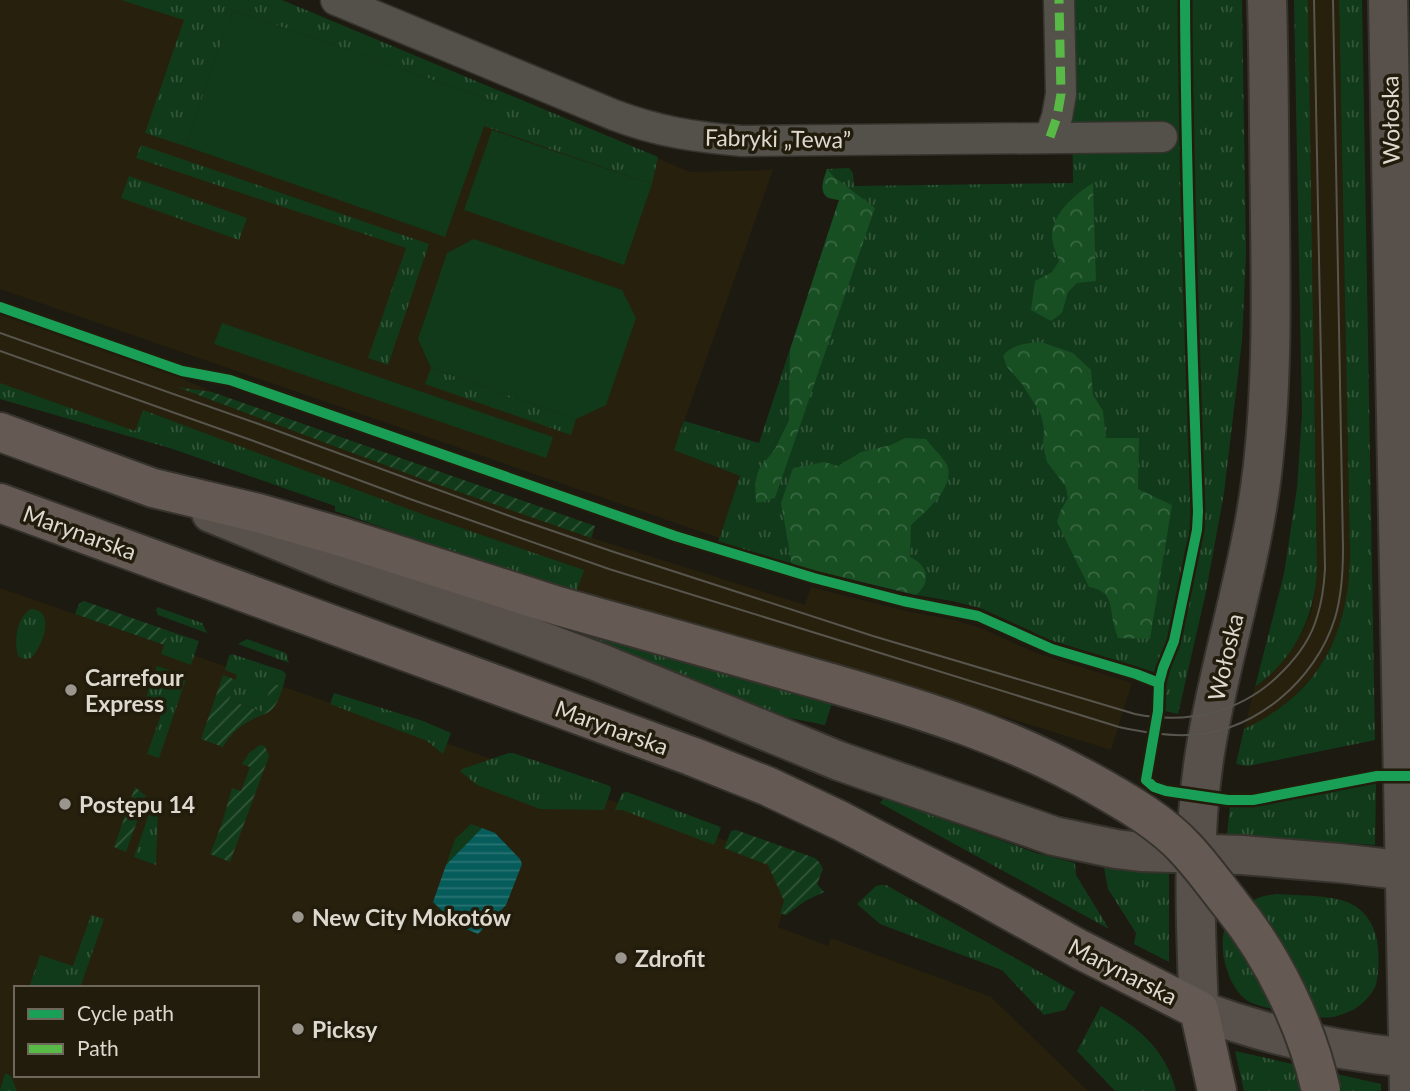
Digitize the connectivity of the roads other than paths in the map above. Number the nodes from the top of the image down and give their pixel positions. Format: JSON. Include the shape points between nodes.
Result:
{"nodes":[{"id":1,"x":336,"y":0,"type":"edge"},
{"id":2,"x":1059,"y":0,"type":"edge"},
{"id":3,"x":1267,"y":0,"type":"edge"},
{"id":4,"x":1388,"y":0,"type":"edge"},
{"id":5,"x":1050,"y":137,"type":"junction"},
{"id":6,"x":1162,"y":137,"type":"dead end"},
{"id":7,"x":0,"y":432,"type":"edge"},
{"id":8,"x":153,"y":488,"type":"junction"},
{"id":9,"x":0,"y":503,"type":"edge"},
{"id":10,"x":1197,"y":853,"type":"junction"},
{"id":11,"x":1407,"y":870,"type":"edge"},
{"id":12,"x":1199,"y":1010,"type":"junction"},
{"id":13,"x":1409,"y":1069,"type":"edge"},
{"id":14,"x":1217,"y":1091,"type":"edge"},
{"id":15,"x":1321,"y":1091,"type":"edge"}],
"edges":[{"from":1,"to":5,"type":"street","name":"Fabryki „Tewa”","via":[[614,115],[690,136],[743,141]]},
{"from":2,"to":5,"type":"street","via":[[1061,94]]},
{"from":3,"to":10,"type":"main road","name":"Wołoska","via":[[1271,330],[1264,454],[1256,520],[1208,737]]},
{"from":4,"to":11,"type":"main road","name":"Wołoska"},
{"from":5,"to":6,"type":"street","name":"Fabryki „Tewa”"},
{"from":7,"to":8,"type":"main road"},
{"from":8,"to":10,"type":"main road","via":[[335,564],[957,804],[1054,836],[1116,849]]},
{"from":8,"to":15,"type":"main road","bridge":true,"via":[[358,542],[558,606],[917,708],[1066,767],[1148,817],[1184,846],[1243,920],[1287,992]]},
{"from":9,"to":12,"type":"main road","name":"Marynarska","via":[[767,786]]},
{"from":10,"to":11,"type":"main road"},
{"from":10,"to":12,"type":"main road","name":"Wołoska"},
{"from":11,"to":13,"type":"main road","name":"Wołoska"},
{"from":12,"to":13,"type":"main road"},
{"from":12,"to":14,"type":"main road"}]}
